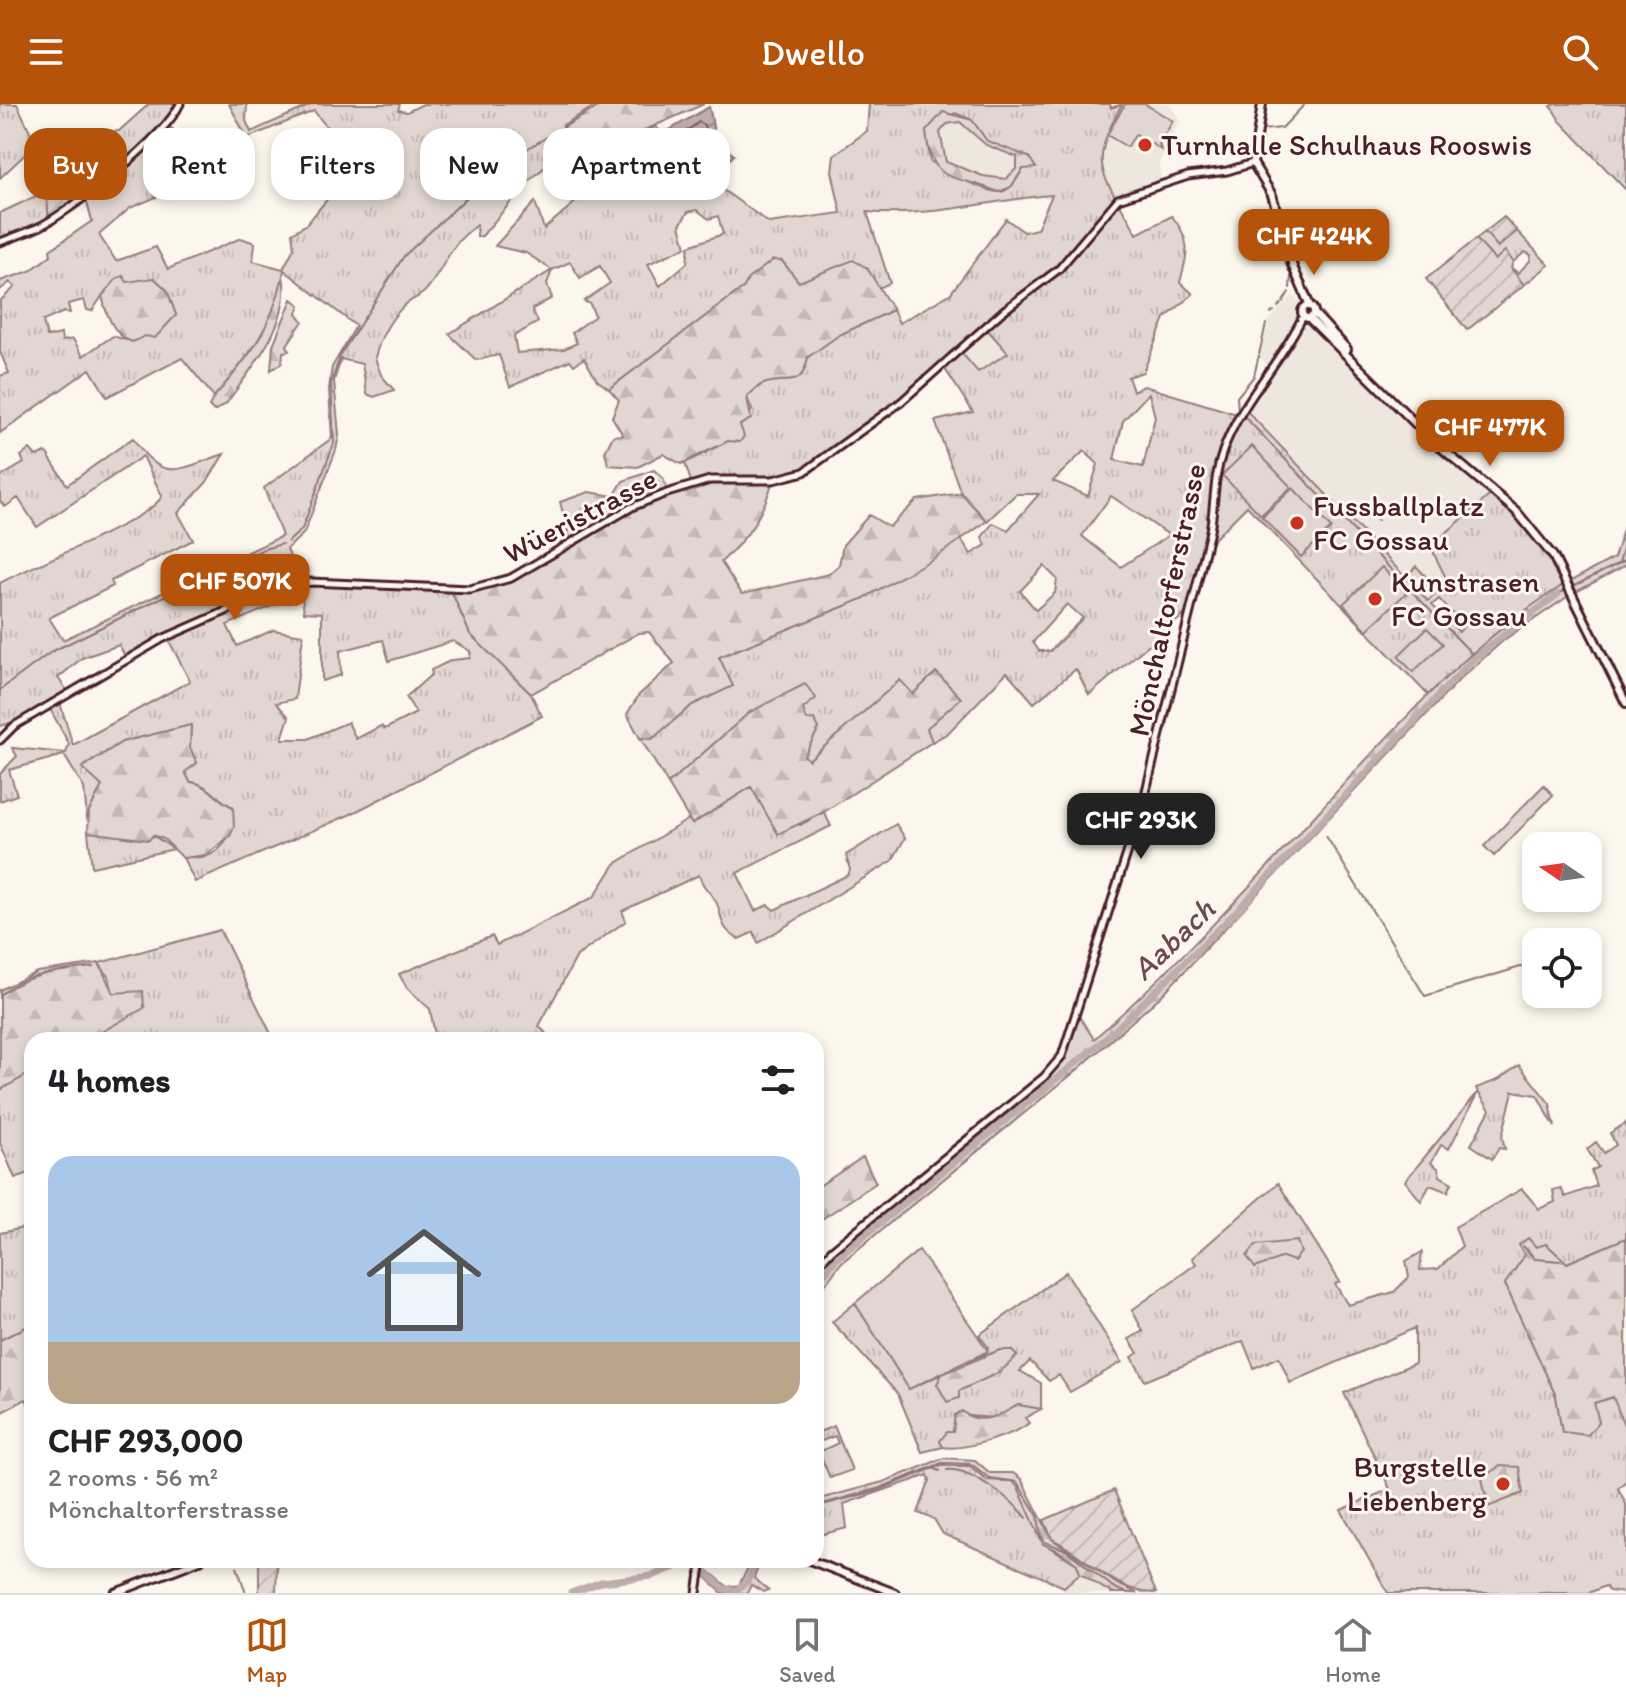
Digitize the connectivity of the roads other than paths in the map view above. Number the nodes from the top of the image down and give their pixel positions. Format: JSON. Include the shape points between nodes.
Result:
{"nodes":[{"id":1,"x":180,"y":104,"type":"edge"},
{"id":2,"x":1262,"y":104,"type":"edge"},
{"id":3,"x":1253,"y":163,"type":"junction"},
{"id":4,"x":0,"y":242,"type":"edge"},
{"id":5,"x":1308,"y":312,"type":"junction"},
{"id":6,"x":1626,"y":703,"type":"edge"},
{"id":7,"x":0,"y":740,"type":"edge"},
{"id":8,"x":824,"y":1260,"type":"edge"},
{"id":9,"x":824,"y":1566,"type":"edge"},
{"id":10,"x":179,"y":1568,"type":"edge"},
{"id":11,"x":700,"y":1568,"type":"edge"},
{"id":12,"x":115,"y":1593,"type":"edge"},
{"id":13,"x":697,"y":1593,"type":"edge"},
{"id":14,"x":895,"y":1593,"type":"edge"}],
"edges":[{"from":1,"to":4,"type":"street","via":[[143,147],[46,223]]},
{"from":2,"to":3,"type":"main road"},
{"from":3,"to":5,"type":"main road","via":[[1272,195]]},
{"from":3,"to":7,"type":"street","name":"Wüeristrasse","via":[[1188,176],[1118,199],[1059,269],[901,402],[804,472],[773,480],[710,480],[667,493],[489,587],[311,582],[272,591],[162,639],[14,726]]},
{"from":5,"to":6,"type":"main road","via":[[1433,441],[1516,511],[1553,556]]},
{"from":5,"to":8,"type":"street","name":"Mönchaltorferstrasse","via":[[1226,442],[1215,477],[1210,531],[1142,807],[1062,1056],[1044,1077]]},
{"from":9,"to":14,"type":"main road"},
{"from":10,"to":12,"type":"main road"},
{"from":11,"to":13,"type":"street"}]}
